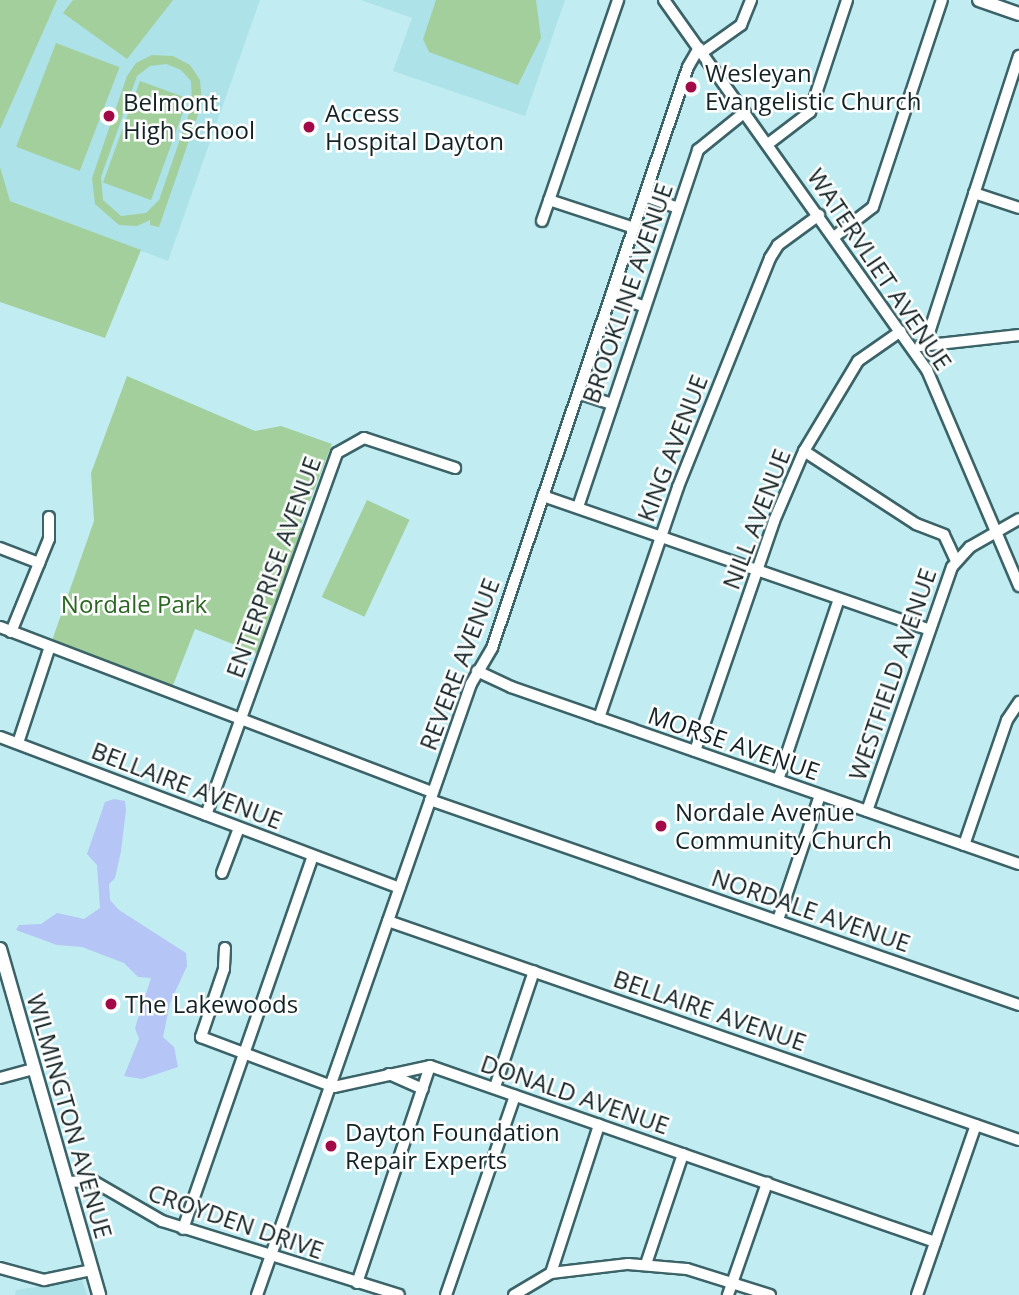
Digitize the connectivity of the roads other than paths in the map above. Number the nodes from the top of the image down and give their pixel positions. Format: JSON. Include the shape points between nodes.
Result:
{"nodes":[{"id":1,"x":618,"y":0,"type":"edge"},
{"id":2,"x":664,"y":0,"type":"edge"},
{"id":3,"x":751,"y":0,"type":"edge"},
{"id":4,"x":847,"y":0,"type":"edge"},
{"id":5,"x":942,"y":0,"type":"edge"},
{"id":6,"x":979,"y":0,"type":"edge"},
{"id":7,"x":1019,"y":14,"type":"edge"},
{"id":8,"x":701,"y":50,"type":"junction"},
{"id":9,"x":1019,"y":56,"type":"edge"},
{"id":10,"x":745,"y":112,"type":"junction"},
{"id":11,"x":768,"y":144,"type":"junction"},
{"id":12,"x":974,"y":193,"type":"junction"},
{"id":13,"x":645,"y":196,"type":"junction"},
{"id":14,"x":549,"y":200,"type":"junction"},
{"id":15,"x":678,"y":208,"type":"junction"},
{"id":16,"x":1019,"y":208,"type":"edge"},
{"id":17,"x":819,"y":215,"type":"junction"},
{"id":18,"x":542,"y":221,"type":"dead end"},
{"id":19,"x":634,"y":228,"type":"junction"},
{"id":20,"x":834,"y":237,"type":"junction"},
{"id":21,"x":611,"y":295,"type":"junction"},
{"id":22,"x":645,"y":307,"type":"junction"},
{"id":23,"x":901,"y":331,"type":"junction"},
{"id":24,"x":1019,"y":335,"type":"edge"},
{"id":25,"x":925,"y":345,"type":"junction"},
{"id":26,"x":912,"y":347,"type":"junction"},
{"id":27,"x":578,"y":393,"type":"junction"},
{"id":28,"x":612,"y":404,"type":"junction"},
{"id":29,"x":804,"y":451,"type":"junction"},
{"id":30,"x":454,"y":468,"type":"dead end"},
{"id":31,"x":543,"y":496,"type":"junction"},
{"id":32,"x":578,"y":507,"type":"junction"},
{"id":33,"x":50,"y":517,"type":"dead end"},
{"id":34,"x":1019,"y":519,"type":"edge"},
{"id":35,"x":998,"y":533,"type":"junction"},
{"id":36,"x":660,"y":537,"type":"junction"},
{"id":37,"x":0,"y":548,"type":"edge"},
{"id":38,"x":956,"y":561,"type":"junction"},
{"id":39,"x":39,"y":563,"type":"junction"},
{"id":40,"x":757,"y":570,"type":"junction"},
{"id":41,"x":1019,"y":586,"type":"edge"},
{"id":42,"x":839,"y":599,"type":"junction"},
{"id":43,"x":0,"y":627,"type":"edge"},
{"id":44,"x":929,"y":630,"type":"junction"},
{"id":45,"x":11,"y":632,"type":"junction"},
{"id":46,"x":49,"y":649,"type":"junction"},
{"id":47,"x":477,"y":671,"type":"junction"},
{"id":48,"x":1019,"y":702,"type":"edge"},
{"id":49,"x":598,"y":718,"type":"junction"},
{"id":50,"x":240,"y":720,"type":"junction"},
{"id":51,"x":0,"y":737,"type":"edge"},
{"id":52,"x":18,"y":743,"type":"junction"},
{"id":53,"x":695,"y":751,"type":"junction"},
{"id":54,"x":778,"y":779,"type":"junction"},
{"id":55,"x":431,"y":796,"type":"junction"},
{"id":56,"x":820,"y":796,"type":"junction"},
{"id":57,"x":867,"y":811,"type":"junction"},
{"id":58,"x":206,"y":815,"type":"junction"},
{"id":59,"x":239,"y":828,"type":"junction"},
{"id":60,"x":964,"y":845,"type":"junction"},
{"id":61,"x":313,"y":856,"type":"junction"},
{"id":62,"x":1019,"y":864,"type":"edge"},
{"id":63,"x":222,"y":873,"type":"dead end"},
{"id":64,"x":399,"y":888,"type":"junction"},
{"id":65,"x":388,"y":920,"type":"junction"},
{"id":66,"x":778,"y":920,"type":"junction"},
{"id":67,"x":225,"y":948,"type":"dead end"},
{"id":68,"x":0,"y":949,"type":"edge"},
{"id":69,"x":534,"y":971,"type":"junction"},
{"id":70,"x":1019,"y":1005,"type":"edge"},
{"id":71,"x":245,"y":1052,"type":"junction"},
{"id":72,"x":430,"y":1066,"type":"junction"},
{"id":73,"x":34,"y":1069,"type":"junction"},
{"id":74,"x":389,"y":1074,"type":"junction"},
{"id":75,"x":0,"y":1078,"type":"edge"},
{"id":76,"x":329,"y":1085,"type":"junction"},
{"id":77,"x":495,"y":1087,"type":"junction"},
{"id":78,"x":423,"y":1089,"type":"junction"},
{"id":79,"x":515,"y":1096,"type":"junction"},
{"id":80,"x":599,"y":1125,"type":"junction"},
{"id":81,"x":976,"y":1125,"type":"junction"},
{"id":82,"x":1019,"y":1140,"type":"edge"},
{"id":83,"x":683,"y":1154,"type":"junction"},
{"id":84,"x":67,"y":1182,"type":"junction"},
{"id":85,"x":767,"y":1183,"type":"junction"},
{"id":86,"x":183,"y":1229,"type":"junction"},
{"id":87,"x":935,"y":1242,"type":"junction"},
{"id":88,"x":270,"y":1258,"type":"junction"},
{"id":89,"x":646,"y":1264,"type":"junction"},
{"id":90,"x":0,"y":1268,"type":"edge"},
{"id":91,"x":92,"y":1270,"type":"junction"},
{"id":92,"x":551,"y":1273,"type":"junction"},
{"id":93,"x":733,"y":1282,"type":"junction"},
{"id":94,"x":357,"y":1283,"type":"junction"},
{"id":95,"x":99,"y":1295,"type":"edge"},
{"id":96,"x":257,"y":1295,"type":"edge"},
{"id":97,"x":399,"y":1295,"type":"edge"},
{"id":98,"x":446,"y":1295,"type":"edge"},
{"id":99,"x":514,"y":1295,"type":"edge"},
{"id":100,"x":729,"y":1295,"type":"edge"},
{"id":101,"x":770,"y":1295,"type":"edge"},
{"id":102,"x":917,"y":1295,"type":"edge"}],
"edges":[{"from":1,"to":14,"type":"street"},
{"from":2,"to":8,"type":"street","name":"WATERVLIET AVENUE"},
{"from":3,"to":8,"type":"street","name":"REVERE AVENUE","via":[[741,25]]},
{"from":4,"to":11,"type":"street","via":[[810,112]]},
{"from":5,"to":20,"type":"street","via":[[873,207]]},
{"from":6,"to":7,"type":"main road"},
{"from":8,"to":10,"type":"street","name":"WATERVLIET AVENUE"},
{"from":8,"to":13,"type":"street","name":"REVERE AVENUE","via":[[688,67]]},
{"from":9,"to":12,"type":"street"},
{"from":10,"to":11,"type":"street","name":"WATERVLIET AVENUE"},
{"from":10,"to":15,"type":"street","name":"BROOKLINE AVENUE","via":[[701,145]]},
{"from":11,"to":17,"type":"street","name":"WATERVLIET AVENUE"},
{"from":12,"to":16,"type":"street"},
{"from":12,"to":25,"type":"street"},
{"from":13,"to":15,"type":"street"},
{"from":13,"to":19,"type":"street","name":"REVERE AVENUE"},
{"from":14,"to":18,"type":"street"},
{"from":14,"to":19,"type":"street"},
{"from":15,"to":22,"type":"street","name":"BROOKLINE AVENUE"},
{"from":17,"to":20,"type":"street","name":"WATERVLIET AVENUE"},
{"from":17,"to":36,"type":"street","name":"KING AVENUE","via":[[774,249]]},
{"from":19,"to":21,"type":"street","name":"REVERE AVENUE"},
{"from":20,"to":23,"type":"street","name":"WATERVLIET AVENUE"},
{"from":21,"to":22,"type":"street"},
{"from":21,"to":27,"type":"street","name":"REVERE AVENUE"},
{"from":22,"to":28,"type":"street","name":"BROOKLINE AVENUE"},
{"from":23,"to":26,"type":"street","name":"WATERVLIET AVENUE"},
{"from":23,"to":29,"type":"street","name":"NILL AVENUE","via":[[856,364]]},
{"from":24,"to":25,"type":"street"},
{"from":25,"to":26,"type":"street"},
{"from":26,"to":35,"type":"street","name":"WATERVLIET AVENUE","via":[[942,401]]},
{"from":27,"to":28,"type":"street"},
{"from":27,"to":31,"type":"street","name":"REVERE AVENUE"},
{"from":28,"to":32,"type":"street","name":"BROOKLINE AVENUE"},
{"from":29,"to":38,"type":"street","via":[[916,524],[944,535]]},
{"from":29,"to":40,"type":"street","name":"NILL AVENUE"},
{"from":30,"to":50,"type":"street","name":"ENTERPRISE AVENUE","via":[[364,438],[337,453]]},
{"from":31,"to":32,"type":"street"},
{"from":31,"to":47,"type":"street","name":"REVERE AVENUE","via":[[492,648]]},
{"from":32,"to":36,"type":"street"},
{"from":33,"to":39,"type":"street","via":[[52,528]]},
{"from":34,"to":35,"type":"street","name":"WESTFIELD AVENUE"},
{"from":35,"to":38,"type":"street","name":"WESTFIELD AVENUE","via":[[980,540]]},
{"from":35,"to":41,"type":"street","name":"WATERVLIET AVENUE"},
{"from":36,"to":40,"type":"street"},
{"from":36,"to":49,"type":"street","name":"KING AVENUE"},
{"from":37,"to":39,"type":"street"},
{"from":38,"to":44,"type":"street","name":"WESTFIELD AVENUE"},
{"from":39,"to":45,"type":"street"},
{"from":40,"to":42,"type":"street"},
{"from":40,"to":53,"type":"street","name":"NILL AVENUE"},
{"from":42,"to":44,"type":"street"},
{"from":42,"to":54,"type":"street"},
{"from":43,"to":45,"type":"street","name":"NORDALE AVENUE"},
{"from":44,"to":57,"type":"street","name":"WESTFIELD AVENUE"},
{"from":45,"to":46,"type":"street","name":"NORDALE AVENUE"},
{"from":46,"to":50,"type":"street","name":"NORDALE AVENUE"},
{"from":46,"to":52,"type":"street"},
{"from":47,"to":49,"type":"street","name":"MORSE AVENUE"},
{"from":47,"to":55,"type":"street","name":"REVERE AVENUE"},
{"from":48,"to":60,"type":"street","via":[[1007,720]]},
{"from":49,"to":53,"type":"street","name":"MORSE AVENUE"},
{"from":50,"to":55,"type":"street","name":"NORDALE AVENUE"},
{"from":50,"to":58,"type":"street","name":"ENTERPRISE AVENUE"},
{"from":51,"to":52,"type":"street","name":"BELLAIRE AVENUE"},
{"from":52,"to":58,"type":"street","name":"BELLAIRE AVENUE"},
{"from":53,"to":54,"type":"street","name":"MORSE AVENUE"},
{"from":54,"to":56,"type":"street","name":"MORSE AVENUE"},
{"from":55,"to":64,"type":"street","name":"REVERE AVENUE"},
{"from":55,"to":66,"type":"street","name":"NORDALE AVENUE"},
{"from":56,"to":57,"type":"street","name":"MORSE AVENUE"},
{"from":56,"to":66,"type":"street","name":"WESTFIELD AVENUE"},
{"from":57,"to":60,"type":"street","name":"MORSE AVENUE"},
{"from":58,"to":59,"type":"street","name":"BELLAIRE AVENUE"},
{"from":59,"to":61,"type":"street","name":"BELLAIRE AVENUE"},
{"from":59,"to":63,"type":"street"},
{"from":60,"to":62,"type":"street","name":"MORSE AVENUE"},
{"from":61,"to":64,"type":"street","name":"BELLAIRE AVENUE"},
{"from":61,"to":71,"type":"street"},
{"from":64,"to":65,"type":"street","name":"REVERE AVENUE"},
{"from":65,"to":69,"type":"street","name":"BELLAIRE AVENUE"},
{"from":65,"to":76,"type":"street","name":"REVERE AVENUE"},
{"from":66,"to":70,"type":"street","name":"NORDALE AVENUE"},
{"from":67,"to":71,"type":"street","via":[[224,969],[201,1037]]},
{"from":68,"to":73,"type":"main road","name":"WILMINGTON AVENUE"},
{"from":69,"to":77,"type":"street"},
{"from":69,"to":81,"type":"street","name":"BELLAIRE AVENUE"},
{"from":71,"to":76,"type":"street"},
{"from":71,"to":86,"type":"street"},
{"from":72,"to":74,"type":"street","name":"DONALD AVENUE"},
{"from":72,"to":77,"type":"street","name":"DONALD AVENUE"},
{"from":72,"to":78,"type":"street"},
{"from":73,"to":75,"type":"street"},
{"from":73,"to":84,"type":"main road","name":"WILMINGTON AVENUE"},
{"from":74,"to":76,"type":"street","name":"DONALD AVENUE"},
{"from":74,"to":78,"type":"street"},
{"from":76,"to":88,"type":"street","name":"REVERE AVENUE"},
{"from":77,"to":79,"type":"street","name":"DONALD AVENUE"},
{"from":78,"to":94,"type":"street"},
{"from":79,"to":80,"type":"street","name":"DONALD AVENUE"},
{"from":79,"to":98,"type":"street"},
{"from":80,"to":83,"type":"street","name":"DONALD AVENUE"},
{"from":80,"to":92,"type":"street"},
{"from":81,"to":82,"type":"street","name":"BELLAIRE AVENUE"},
{"from":81,"to":87,"type":"street"},
{"from":83,"to":85,"type":"street","name":"DONALD AVENUE"},
{"from":83,"to":89,"type":"street"},
{"from":84,"to":86,"type":"street","name":"CROYDEN DRIVE","via":[[93,1181],[131,1207]]},
{"from":84,"to":91,"type":"main road","name":"WILMINGTON AVENUE"},
{"from":85,"to":87,"type":"street","name":"DONALD AVENUE"},
{"from":85,"to":93,"type":"street"},
{"from":86,"to":88,"type":"street","name":"CROYDEN DRIVE"},
{"from":87,"to":102,"type":"street"},
{"from":88,"to":94,"type":"street","name":"CROYDEN DRIVE"},
{"from":88,"to":96,"type":"street","name":"REVERE AVENUE"},
{"from":89,"to":92,"type":"street"},
{"from":89,"to":93,"type":"street"},
{"from":90,"to":91,"type":"street","via":[[44,1280]]},
{"from":91,"to":95,"type":"main road","name":"WILMINGTON AVENUE"},
{"from":92,"to":99,"type":"street"},
{"from":93,"to":100,"type":"street"},
{"from":93,"to":101,"type":"street"},
{"from":94,"to":97,"type":"street","name":"CROYDEN DRIVE"}]}
